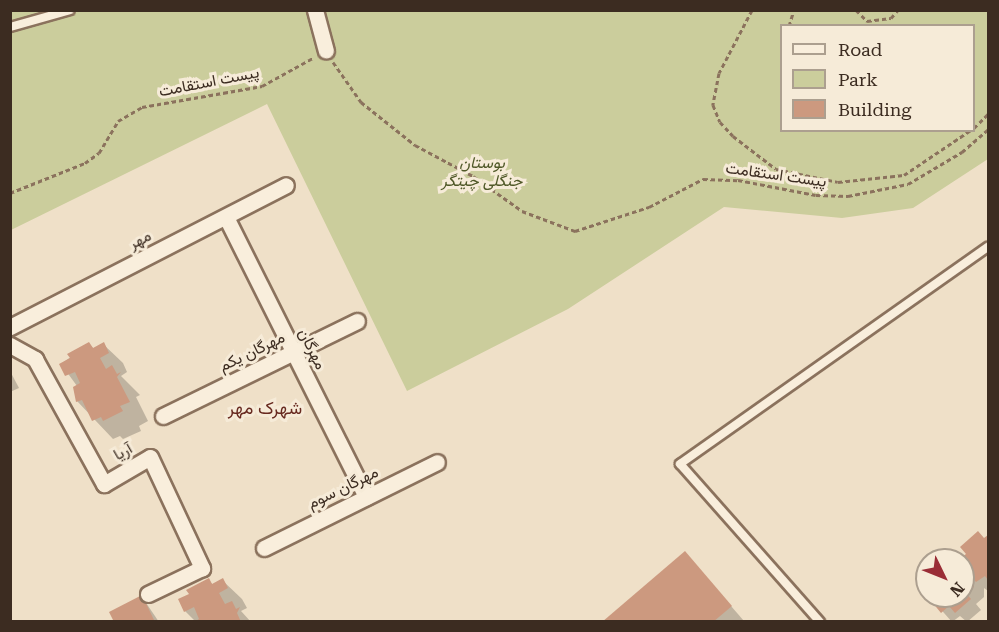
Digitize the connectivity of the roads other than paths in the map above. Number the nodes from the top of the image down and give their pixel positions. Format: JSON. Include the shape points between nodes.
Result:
{"nodes":[{"id":1,"x":70,"y":10,"type":"edge"},
{"id":2,"x":315,"y":10,"type":"edge"},
{"id":3,"x":10,"y":27,"type":"edge"},
{"id":4,"x":326,"y":51,"type":"road end"},
{"id":5,"x":286,"y":185,"type":"dead end"},
{"id":6,"x":226,"y":217,"type":"junction"},
{"id":7,"x":988,"y":247,"type":"edge"},
{"id":8,"x":357,"y":321,"type":"dead end"},
{"id":9,"x":10,"y":327,"type":"edge"},
{"id":10,"x":10,"y":345,"type":"edge"},
{"id":11,"x":293,"y":352,"type":"junction"},
{"id":12,"x":163,"y":416,"type":"dead end"},
{"id":13,"x":437,"y":462,"type":"dead end"},
{"id":14,"x":366,"y":497,"type":"junction"},
{"id":15,"x":264,"y":548,"type":"dead end"},
{"id":16,"x":147,"y":594,"type":"dead end"},
{"id":17,"x":820,"y":621,"type":"edge"}],
"edges":[{"from":1,"to":3,"type":"lane"},
{"from":2,"to":4,"type":"street"},
{"from":5,"to":6,"type":"street","name":"مهر"},
{"from":6,"to":9,"type":"street","name":"مهر"},
{"from":6,"to":11,"type":"street","name":"مهرگان"},
{"from":7,"to":17,"type":"lane","via":[[680,464]]},
{"from":8,"to":11,"type":"street","name":"مهرگان یکم"},
{"from":10,"to":16,"type":"street","name":"آریا","via":[[35,359],[105,484],[150,457],[202,568]]},
{"from":11,"to":12,"type":"street","name":"مهرگان یکم"},
{"from":11,"to":14,"type":"street","name":"مهرگان"},
{"from":13,"to":14,"type":"street","name":"مهرگان سوم"},
{"from":14,"to":15,"type":"street","name":"مهرگان سوم"}]}
